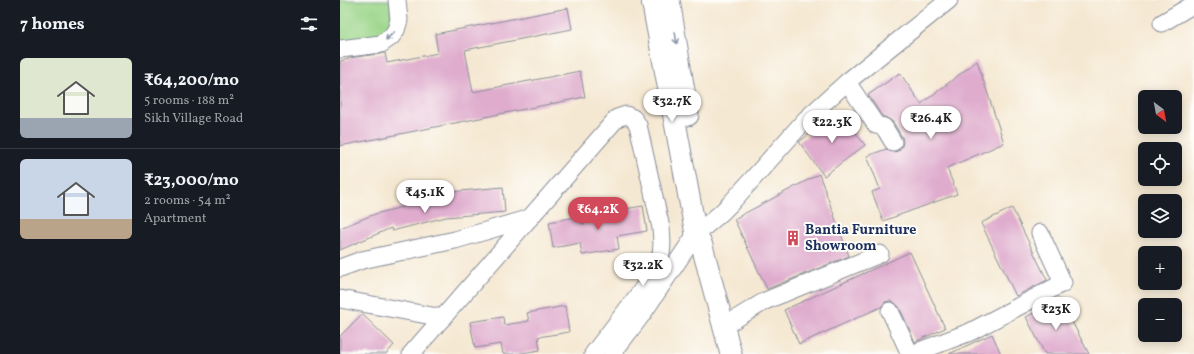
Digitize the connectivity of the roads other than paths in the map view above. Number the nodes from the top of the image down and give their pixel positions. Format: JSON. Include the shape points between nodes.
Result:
{"nodes":[{"id":1,"x":397,"y":0,"type":"edge"},
{"id":2,"x":652,"y":0,"type":"edge"},
{"id":3,"x":669,"y":0,"type":"edge"},
{"id":4,"x":949,"y":0,"type":"edge"},
{"id":5,"x":1194,"y":4,"type":"edge"},
{"id":6,"x":1162,"y":23,"type":"dead end"},
{"id":7,"x":340,"y":49,"type":"edge"},
{"id":8,"x":847,"y":82,"type":"junction"},
{"id":9,"x":893,"y":142,"type":"dead end"},
{"id":10,"x":530,"y":218,"type":"junction"},
{"id":11,"x":1040,"y":233,"type":"dead end"},
{"id":12,"x":701,"y":235,"type":"junction"},
{"id":13,"x":880,"y":254,"type":"dead end"},
{"id":14,"x":340,"y":268,"type":"edge"},
{"id":15,"x":340,"y":299,"type":"edge"},
{"id":16,"x":890,"y":311,"type":"dead end"},
{"id":17,"x":443,"y":318,"type":"junction"},
{"id":18,"x":724,"y":326,"type":"junction"},
{"id":19,"x":411,"y":354,"type":"edge"},
{"id":20,"x":593,"y":354,"type":"edge"},
{"id":21,"x":612,"y":354,"type":"edge"},
{"id":22,"x":732,"y":354,"type":"edge"},
{"id":23,"x":911,"y":354,"type":"edge"}],
"edges":[{"from":1,"to":7,"type":"street","one_way":true,"via":[[399,20],[391,37],[381,44]]},
{"from":2,"to":12,"type":"main road"},
{"from":3,"to":12,"type":"main road","one_way":true},
{"from":4,"to":8,"type":"street"},
{"from":5,"to":6,"type":"street"},
{"from":8,"to":9,"type":"street","via":[[876,126],[884,128]]},
{"from":8,"to":12,"type":"street","via":[[806,119]]},
{"from":10,"to":14,"type":"street","via":[[455,240],[362,260]]},
{"from":10,"to":17,"type":"street"},
{"from":10,"to":20,"type":"street","via":[[618,118],[626,115],[633,118],[638,125],[661,228],[661,258],[655,273]]},
{"from":11,"to":23,"type":"street","via":[[1062,283],[970,332]]},
{"from":12,"to":18,"type":"main road"},
{"from":12,"to":21,"type":"street"},
{"from":13,"to":18,"type":"street","via":[[765,301]]},
{"from":15,"to":17,"type":"street"},
{"from":16,"to":23,"type":"street"},
{"from":17,"to":19,"type":"street"},
{"from":18,"to":22,"type":"main road"}]}
